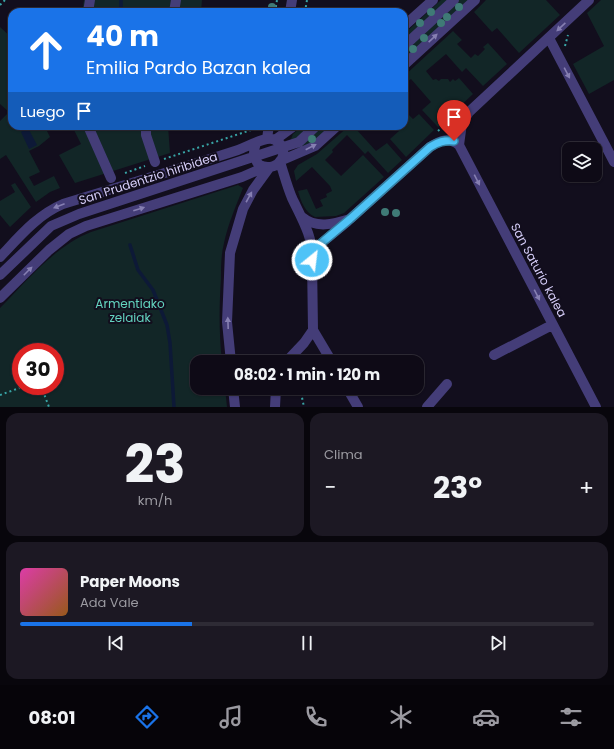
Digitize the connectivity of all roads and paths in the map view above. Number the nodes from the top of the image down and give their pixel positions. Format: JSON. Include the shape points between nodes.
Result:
{"nodes":[{"id":1,"x":5,"y":0,"type":"edge"},
{"id":2,"x":433,"y":0,"type":"edge"},
{"id":3,"x":454,"y":0,"type":"edge"},
{"id":4,"x":475,"y":0,"type":"edge"},
{"id":5,"x":589,"y":0,"type":"edge"},
{"id":6,"x":0,"y":5,"type":"edge"},
{"id":7,"x":408,"y":22,"type":"edge"},
{"id":8,"x":549,"y":38,"type":"junction"},
{"id":9,"x":408,"y":42,"type":"edge"},
{"id":10,"x":408,"y":61,"type":"edge"},
{"id":11,"x":454,"y":115,"type":"dead end"},
{"id":12,"x":90,"y":130,"type":"edge"},
{"id":13,"x":146,"y":130,"type":"edge"},
{"id":14,"x":251,"y":130,"type":"edge"},
{"id":15,"x":270,"y":130,"type":"edge"},
{"id":16,"x":287,"y":130,"type":"edge"},
{"id":17,"x":312,"y":130,"type":"edge"},
{"id":18,"x":333,"y":130,"type":"edge"},
{"id":19,"x":438,"y":131,"type":"dead end"},
{"id":20,"x":271,"y":139,"type":"junction"},
{"id":21,"x":256,"y":143,"type":"junction"},
{"id":22,"x":459,"y":145,"type":"junction"},
{"id":23,"x":282,"y":148,"type":"junction"},
{"id":24,"x":254,"y":157,"type":"junction"},
{"id":25,"x":280,"y":161,"type":"junction"},
{"id":26,"x":155,"y":162,"type":"junction"},
{"id":27,"x":614,"y":162,"type":"edge"},
{"id":28,"x":267,"y":167,"type":"junction"},
{"id":29,"x":111,"y":178,"type":"joint"},
{"id":30,"x":302,"y":217,"type":"junction"},
{"id":31,"x":350,"y":219,"type":"junction"},
{"id":32,"x":313,"y":250,"type":"junction"},
{"id":33,"x":0,"y":257,"type":"edge"},
{"id":34,"x":0,"y":275,"type":"edge"},
{"id":35,"x":0,"y":298,"type":"edge"},
{"id":36,"x":552,"y":325,"type":"junction"},
{"id":37,"x":313,"y":330,"type":"junction"},
{"id":38,"x":230,"y":355,"type":"edge"},
{"id":39,"x":293,"y":355,"type":"edge"},
{"id":40,"x":328,"y":355,"type":"edge"},
{"id":41,"x":494,"y":355,"type":"dead end"},
{"id":42,"x":446,"y":384,"type":"dead end"},
{"id":43,"x":12,"y":391,"type":"edge"},
{"id":44,"x":0,"y":395,"type":"edge"},
{"id":45,"x":44,"y":395,"type":"edge"},
{"id":46,"x":233,"y":395,"type":"edge"},
{"id":47,"x":276,"y":395,"type":"edge"},
{"id":48,"x":301,"y":395,"type":"edge"},
{"id":49,"x":351,"y":395,"type":"edge"},
{"id":50,"x":49,"y":407,"type":"edge"},
{"id":51,"x":234,"y":407,"type":"edge"},
{"id":52,"x":275,"y":407,"type":"edge"},
{"id":53,"x":304,"y":407,"type":"edge"},
{"id":54,"x":358,"y":407,"type":"edge"},
{"id":55,"x":428,"y":407,"type":"edge"},
{"id":56,"x":596,"y":407,"type":"edge"}],
"edges":[{"from":1,"to":6,"type":"path"},
{"from":2,"to":7,"type":"street"},
{"from":3,"to":9,"type":"street"},
{"from":10,"to":4,"type":"street","one_way":true},
{"from":5,"to":8,"type":"street","one_way":true},
{"from":8,"to":22,"type":"street","via":[[469,112],[462,123]]},
{"from":8,"to":27,"type":"street","one_way":true},
{"from":11,"to":19,"type":"path"},
{"from":12,"to":29,"type":"street"},
{"from":13,"to":26,"type":"street"},
{"from":14,"to":26,"type":"path"},
{"from":15,"to":20,"type":"street"},
{"from":16,"to":20,"type":"street"},
{"from":17,"to":23,"type":"street","name":"San Prudentzio hiribidea","via":[[299,142]]},
{"from":25,"to":18,"type":"street","one_way":true,"via":[[315,146]]},
{"from":20,"to":21,"type":"street","name":"San Prudentzio hiribidea","via":[[262,139]]},
{"from":20,"to":23,"type":"street"},
{"from":21,"to":24,"type":"street"},
{"from":21,"to":33,"type":"street","name":"San Prudentzio hiribidea","one_way":true,"via":[[52,209]]},
{"from":22,"to":31,"type":"street","via":[[446,140],[430,147]]},
{"from":22,"to":36,"type":"street","name":"San Saturio kalea","one_way":true},
{"from":23,"to":24,"type":"street","name":"San Prudentzio hiribidea"},
{"from":23,"to":25,"type":"street"},
{"from":24,"to":28,"type":"street","via":[[259,165]]},
{"from":24,"to":34,"type":"street","name":"San Prudentzio hiribidea","via":[[79,214],[51,226]]},
{"from":25,"to":28,"type":"street","via":[[275,166]]},
{"from":25,"to":30,"type":"street"},
{"from":26,"to":29,"type":"path"},
{"from":35,"to":28,"type":"street","one_way":true,"via":[[69,234],[86,226]]},
{"from":38,"to":28,"type":"street","one_way":true,"via":[[227,322],[230,253],[243,209]]},
{"from":30,"to":31,"type":"street","via":[[315,224]]},
{"from":30,"to":32,"type":"street"},
{"from":31,"to":32,"type":"street"},
{"from":32,"to":37,"type":"street"},
{"from":36,"to":41,"type":"street"},
{"from":36,"to":56,"type":"street","name":"San Saturio kalea"},
{"from":37,"to":39,"type":"street"},
{"from":37,"to":40,"type":"street"},
{"from":42,"to":55,"type":"street"},
{"from":43,"to":44,"type":"path"},
{"from":45,"to":50,"type":"path"},
{"from":46,"to":51,"type":"street"},
{"from":47,"to":52,"type":"street"},
{"from":48,"to":53,"type":"path"},
{"from":49,"to":54,"type":"street"}]}
